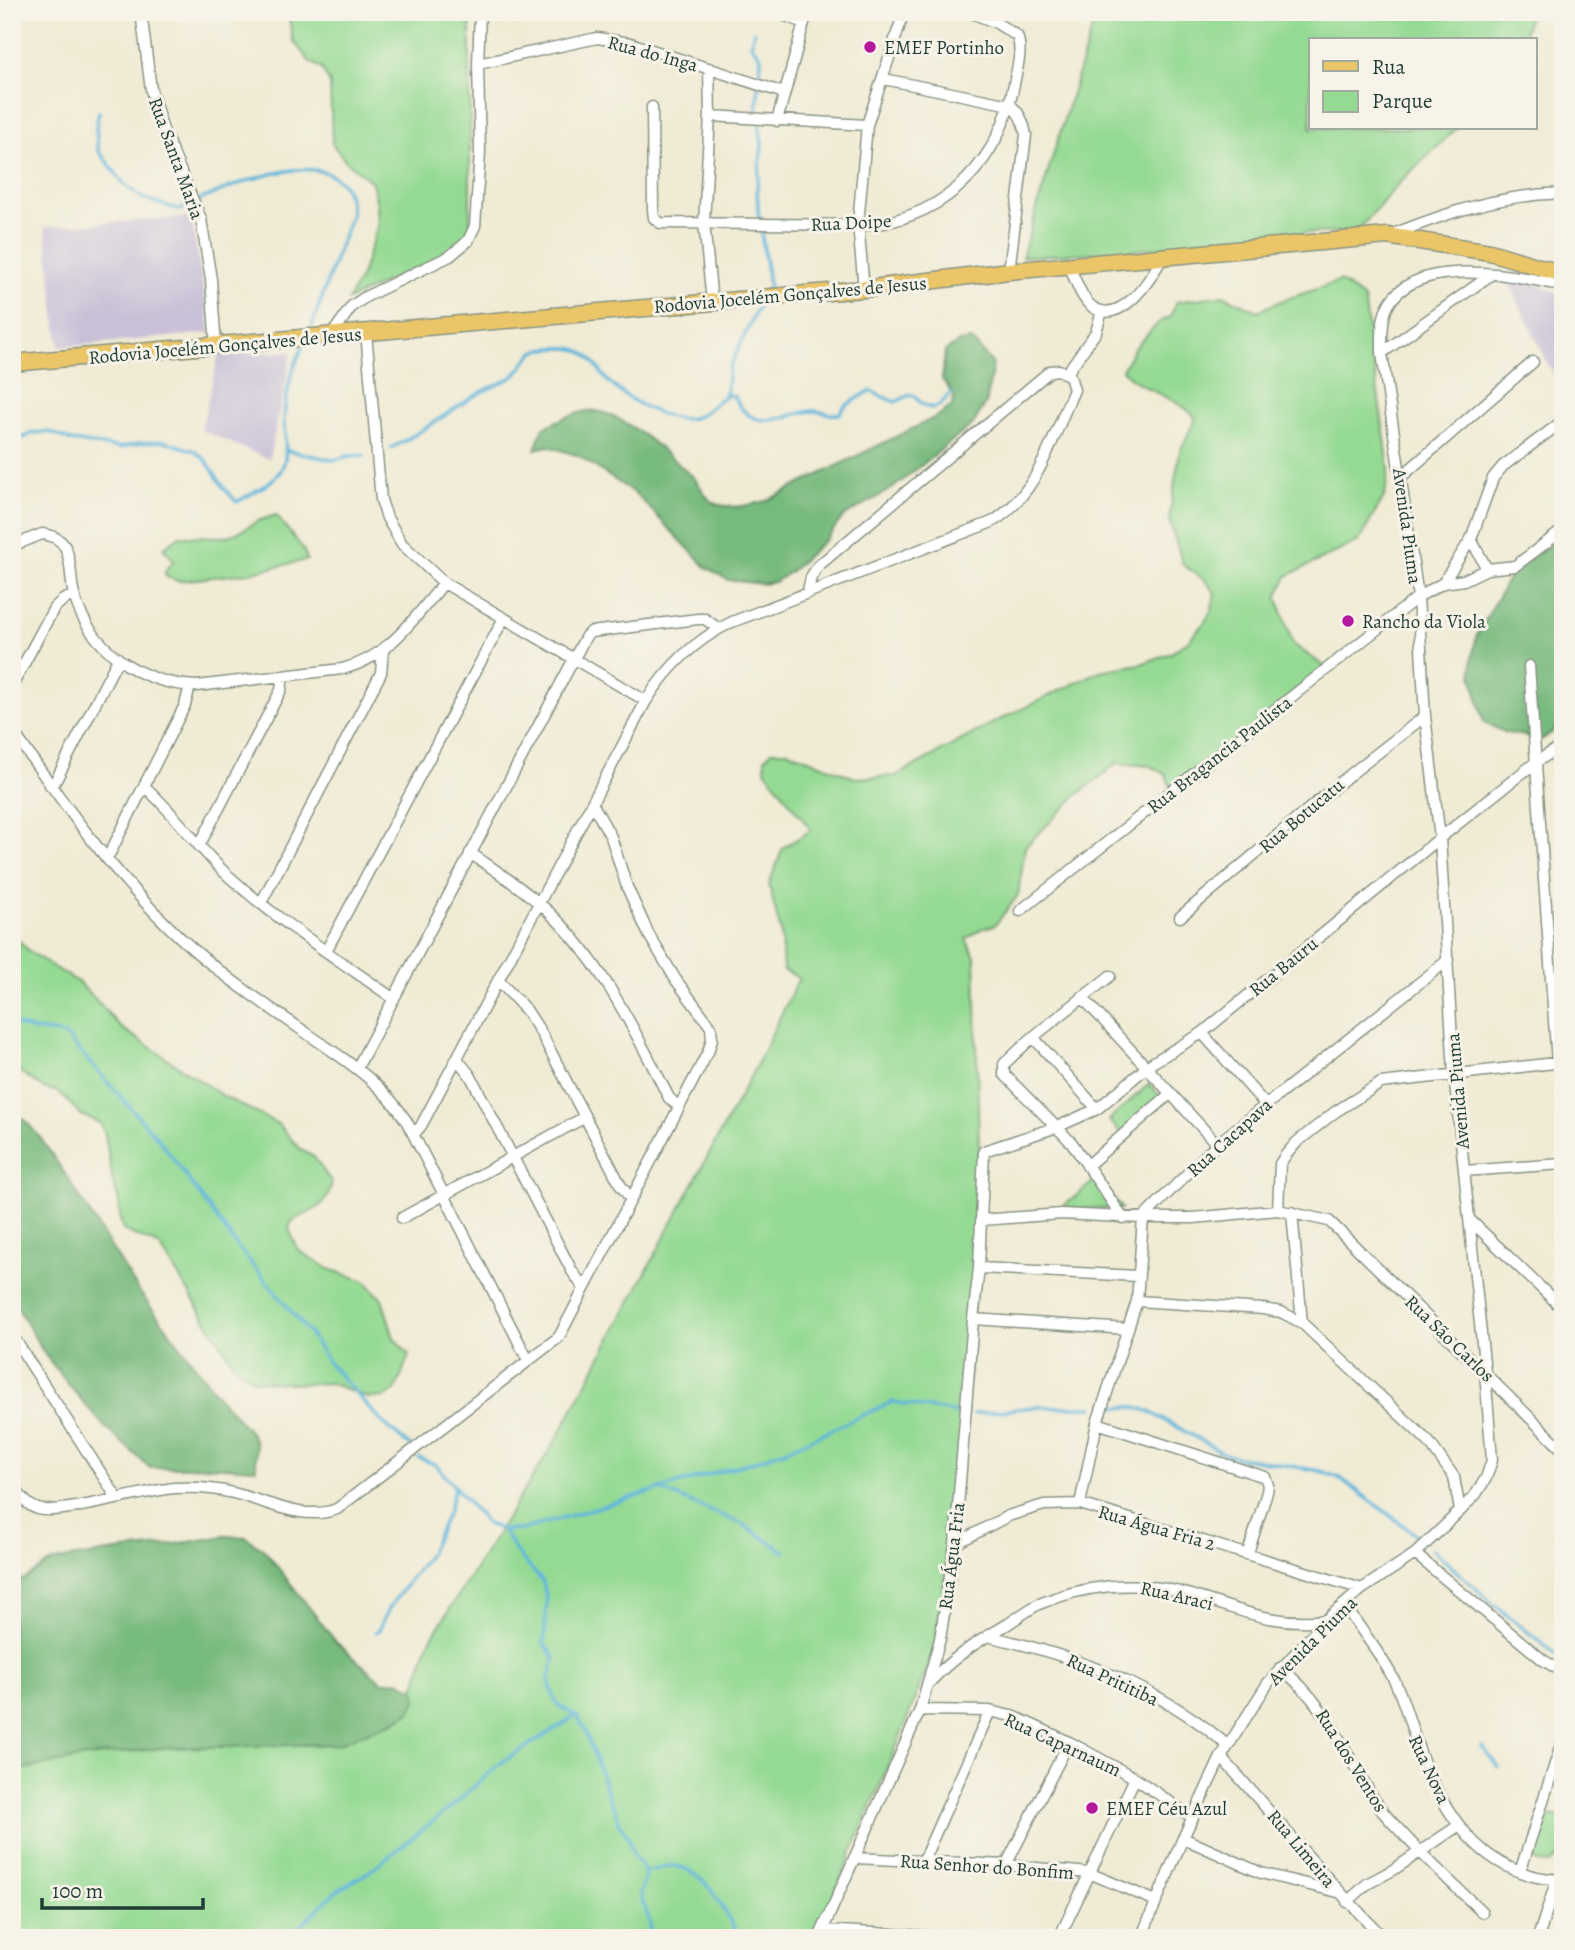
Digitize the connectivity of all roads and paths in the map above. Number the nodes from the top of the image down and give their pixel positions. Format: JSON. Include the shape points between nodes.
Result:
{"nodes":[{"id":1,"x":141,"y":12,"type":"edge"},
{"id":2,"x":480,"y":12,"type":"edge"},
{"id":3,"x":775,"y":12,"type":"edge"},
{"id":4,"x":904,"y":12,"type":"edge"},
{"id":5,"x":969,"y":12,"type":"edge"},
{"id":6,"x":806,"y":17,"type":"edge"},
{"id":7,"x":996,"y":17,"type":"edge"},
{"id":8,"x":478,"y":64,"type":"junction"},
{"id":9,"x":709,"y":68,"type":"junction"},
{"id":10,"x":884,"y":79,"type":"junction"},
{"id":11,"x":784,"y":93,"type":"junction"},
{"id":12,"x":1010,"y":105,"type":"junction"},
{"id":13,"x":652,"y":107,"type":"dead end"},
{"id":14,"x":710,"y":116,"type":"junction"},
{"id":15,"x":777,"y":121,"type":"junction"},
{"id":16,"x":867,"y":125,"type":"junction"},
{"id":17,"x":1563,"y":193,"type":"edge"},
{"id":18,"x":704,"y":223,"type":"junction"},
{"id":19,"x":858,"y":224,"type":"junction"},
{"id":20,"x":1387,"y":236,"type":"junction"},
{"id":21,"x":1162,"y":257,"type":"junction"},
{"id":22,"x":1069,"y":266,"type":"junction"},
{"id":23,"x":1009,"y":271,"type":"junction"},
{"id":24,"x":1493,"y":273,"type":"junction"},
{"id":25,"x":1563,"y":274,"type":"edge"},
{"id":26,"x":1563,"y":286,"type":"edge"},
{"id":27,"x":864,"y":289,"type":"junction"},
{"id":28,"x":712,"y":302,"type":"junction"},
{"id":29,"x":1102,"y":311,"type":"junction"},
{"id":30,"x":366,"y":332,"type":"junction"},
{"id":31,"x":331,"y":335,"type":"junction"},
{"id":32,"x":216,"y":346,"type":"junction"},
{"id":33,"x":1382,"y":353,"type":"junction"},
{"id":34,"x":1533,"y":362,"type":"dead end"},
{"id":35,"x":12,"y":363,"type":"edge"},
{"id":36,"x":1067,"y":373,"type":"junction"},
{"id":37,"x":1563,"y":421,"type":"edge"},
{"id":38,"x":1401,"y":477,"type":"junction"},
{"id":39,"x":1563,"y":530,"type":"edge"},
{"id":40,"x":1471,"y":539,"type":"junction"},
{"id":41,"x":12,"y":546,"type":"edge"},
{"id":42,"x":1488,"y":569,"type":"junction"},
{"id":43,"x":444,"y":583,"type":"junction"},
{"id":44,"x":1443,"y":583,"type":"junction"},
{"id":45,"x":808,"y":591,"type":"junction"},
{"id":46,"x":74,"y":595,"type":"junction"},
{"id":47,"x":1418,"y":597,"type":"junction"},
{"id":48,"x":504,"y":618,"type":"junction"},
{"id":49,"x":719,"y":629,"type":"junction"},
{"id":50,"x":383,"y":651,"type":"junction"},
{"id":51,"x":573,"y":658,"type":"junction"},
{"id":52,"x":118,"y":659,"type":"junction"},
{"id":53,"x":1529,"y":666,"type":"dead end"},
{"id":54,"x":283,"y":676,"type":"junction"},
{"id":55,"x":12,"y":686,"type":"edge"},
{"id":56,"x":190,"y":686,"type":"junction"},
{"id":57,"x":646,"y":701,"type":"junction"},
{"id":58,"x":1425,"y":716,"type":"junction"},
{"id":59,"x":12,"y":730,"type":"edge"},
{"id":60,"x":1563,"y":745,"type":"edge"},
{"id":61,"x":1536,"y":762,"type":"junction"},
{"id":62,"x":50,"y":785,"type":"junction"},
{"id":63,"x":144,"y":786,"type":"junction"},
{"id":64,"x":592,"y":803,"type":"junction"},
{"id":65,"x":1440,"y":838,"type":"junction"},
{"id":66,"x":199,"y":846,"type":"junction"},
{"id":67,"x":470,"y":853,"type":"junction"},
{"id":68,"x":105,"y":858,"type":"junction"},
{"id":69,"x":261,"y":903,"type":"junction"},
{"id":70,"x":539,"y":903,"type":"junction"},
{"id":71,"x":1020,"y":911,"type":"dead end"},
{"id":72,"x":1180,"y":917,"type":"dead end"},
{"id":73,"x":326,"y":951,"type":"junction"},
{"id":74,"x":1448,"y":960,"type":"junction"},
{"id":75,"x":1110,"y":976,"type":"dead end"},
{"id":76,"x":498,"y":980,"type":"junction"},
{"id":77,"x":1082,"y":997,"type":"junction"},
{"id":78,"x":394,"y":999,"type":"junction"},
{"id":79,"x":1202,"y":1033,"type":"junction"},
{"id":80,"x":1033,"y":1037,"type":"junction"},
{"id":81,"x":457,"y":1059,"type":"junction"},
{"id":82,"x":1560,"y":1063,"type":"edge"},
{"id":83,"x":1147,"y":1067,"type":"junction"},
{"id":84,"x":357,"y":1068,"type":"junction"},
{"id":85,"x":1454,"y":1073,"type":"junction"},
{"id":86,"x":1171,"y":1093,"type":"junction"},
{"id":87,"x":1265,"y":1104,"type":"junction"},
{"id":88,"x":679,"y":1107,"type":"junction"},
{"id":89,"x":1097,"y":1109,"type":"junction"},
{"id":90,"x":585,"y":1117,"type":"junction"},
{"id":91,"x":1057,"y":1127,"type":"junction"},
{"id":92,"x":414,"y":1134,"type":"junction"},
{"id":93,"x":1217,"y":1144,"type":"junction"},
{"id":94,"x":984,"y":1151,"type":"joint"},
{"id":95,"x":513,"y":1157,"type":"junction"},
{"id":96,"x":1563,"y":1164,"type":"edge"},
{"id":97,"x":1087,"y":1166,"type":"junction"},
{"id":98,"x":1464,"y":1171,"type":"junction"},
{"id":99,"x":444,"y":1195,"type":"junction"},
{"id":100,"x":631,"y":1199,"type":"junction"},
{"id":101,"x":1278,"y":1210,"type":"junction"},
{"id":102,"x":1292,"y":1212,"type":"junction"},
{"id":103,"x":402,"y":1218,"type":"dead end"},
{"id":104,"x":1123,"y":1218,"type":"junction"},
{"id":105,"x":1143,"y":1218,"type":"junction"},
{"id":106,"x":1469,"y":1219,"type":"junction"},
{"id":107,"x":981,"y":1220,"type":"junction"},
{"id":108,"x":979,"y":1268,"type":"junction"},
{"id":109,"x":1138,"y":1276,"type":"junction"},
{"id":110,"x":584,"y":1288,"type":"junction"},
{"id":111,"x":1136,"y":1301,"type":"junction"},
{"id":112,"x":1563,"y":1309,"type":"edge"},
{"id":113,"x":972,"y":1320,"type":"junction"},
{"id":114,"x":1302,"y":1323,"type":"junction"},
{"id":115,"x":1129,"y":1329,"type":"junction"},
{"id":116,"x":12,"y":1335,"type":"edge"},
{"id":117,"x":528,"y":1360,"type":"junction"},
{"id":118,"x":1485,"y":1372,"type":"junction"},
{"id":119,"x":1097,"y":1423,"type":"junction"},
{"id":120,"x":1563,"y":1450,"type":"edge"},
{"id":121,"x":12,"y":1483,"type":"edge"},
{"id":122,"x":117,"y":1498,"type":"junction"},
{"id":123,"x":1080,"y":1504,"type":"junction"},
{"id":124,"x":1460,"y":1511,"type":"junction"},
{"id":125,"x":955,"y":1544,"type":"junction"},
{"id":126,"x":1248,"y":1553,"type":"junction"},
{"id":127,"x":1415,"y":1554,"type":"junction"},
{"id":128,"x":1362,"y":1590,"type":"junction"},
{"id":129,"x":1344,"y":1605,"type":"junction"},
{"id":130,"x":1327,"y":1619,"type":"junction"},
{"id":131,"x":987,"y":1636,"type":"junction"},
{"id":132,"x":1280,"y":1668,"type":"junction"},
{"id":133,"x":1563,"y":1672,"type":"edge"},
{"id":134,"x":928,"y":1685,"type":"junction"},
{"id":135,"x":920,"y":1710,"type":"junction"},
{"id":136,"x":990,"y":1711,"type":"junction"},
{"id":137,"x":1563,"y":1739,"type":"edge"},
{"id":138,"x":1069,"y":1742,"type":"junction"},
{"id":139,"x":1228,"y":1746,"type":"junction"},
{"id":140,"x":1221,"y":1757,"type":"junction"},
{"id":141,"x":1135,"y":1778,"type":"junction"},
{"id":142,"x":1193,"y":1818,"type":"junction"},
{"id":143,"x":1458,"y":1826,"type":"junction"},
{"id":144,"x":1183,"y":1838,"type":"junction"},
{"id":145,"x":1420,"y":1852,"type":"junction"},
{"id":146,"x":854,"y":1858,"type":"junction"},
{"id":147,"x":923,"y":1861,"type":"junction"},
{"id":148,"x":1006,"y":1865,"type":"junction"},
{"id":149,"x":1520,"y":1872,"type":"junction"},
{"id":150,"x":1089,"y":1873,"type":"junction"},
{"id":151,"x":1560,"y":1880,"type":"edge"},
{"id":152,"x":1339,"y":1892,"type":"junction"},
{"id":153,"x":1156,"y":1901,"type":"junction"},
{"id":154,"x":1347,"y":1902,"type":"junction"},
{"id":155,"x":1482,"y":1912,"type":"dead end"},
{"id":156,"x":821,"y":1934,"type":"edge"},
{"id":157,"x":958,"y":1938,"type":"edge"},
{"id":158,"x":1059,"y":1938,"type":"edge"},
{"id":159,"x":1141,"y":1938,"type":"edge"},
{"id":160,"x":1384,"y":1938,"type":"edge"},
{"id":161,"x":1538,"y":1938,"type":"edge"}],
"edges":[{"from":1,"to":32,"type":"street","name":"Rua Santa Maria","via":[[151,90],[201,219]]},
{"from":2,"to":8,"type":"street"},
{"from":3,"to":6,"type":"street"},
{"from":4,"to":10,"type":"street"},
{"from":5,"to":7,"type":"street"},
{"from":6,"to":11,"type":"street"},
{"from":7,"to":12,"type":"street","name":"Rua Doipe","via":[[1017,36],[1019,54]]},
{"from":8,"to":9,"type":"street","name":"Rua do Inga","via":[[597,38],[630,43]]},
{"from":8,"to":31,"type":"street","via":[[478,207],[468,241],[450,256],[352,306]]},
{"from":9,"to":11,"type":"street","name":"Rua do Inga"},
{"from":9,"to":14,"type":"street"},
{"from":10,"to":12,"type":"street"},
{"from":10,"to":16,"type":"street"},
{"from":11,"to":15,"type":"street"},
{"from":12,"to":19,"type":"street","name":"Rua Doipe","via":[[982,162],[948,197],[905,219]]},
{"from":12,"to":23,"type":"street","via":[[1026,135]]},
{"from":13,"to":18,"type":"street","name":"Rua Doipe","via":[[654,218],[669,225]]},
{"from":14,"to":15,"type":"street"},
{"from":14,"to":18,"type":"street"},
{"from":15,"to":16,"type":"street"},
{"from":16,"to":19,"type":"street"},
{"from":17,"to":20,"type":"street","via":[[1491,201]]},
{"from":18,"to":19,"type":"street","name":"Rua Doipe"},
{"from":18,"to":28,"type":"street"},
{"from":19,"to":27,"type":"street"},
{"from":20,"to":21,"type":"main road","name":"Rodovia Jocelém Gonçalves de Jesus"},
{"from":20,"to":25,"type":"main road","name":"Rodovia Jocelém Gonçalves de Jesus","via":[[1490,252]]},
{"from":21,"to":22,"type":"main road","name":"Rodovia Jocelém Gonçalves de Jesus"},
{"from":21,"to":29,"type":"street","via":[[1126,305]]},
{"from":22,"to":23,"type":"main road","name":"Rodovia Jocelém Gonçalves de Jesus"},
{"from":22,"to":29,"type":"street","via":[[1087,302]]},
{"from":23,"to":27,"type":"main road","name":"Rodovia Jocelém Gonçalves de Jesus"},
{"from":24,"to":26,"type":"street","name":"Avenida Piuma"},
{"from":24,"to":33,"type":"street"},
{"from":24,"to":33,"type":"street","name":"Avenida Piuma","via":[[1438,276],[1410,285],[1386,311]]},
{"from":27,"to":28,"type":"main road","name":"Rodovia Jocelém Gonçalves de Jesus"},
{"from":28,"to":30,"type":"main road","name":"Rodovia Jocelém Gonçalves de Jesus"},
{"from":29,"to":36,"type":"street","via":[[1096,332]]},
{"from":30,"to":31,"type":"main road","name":"Rodovia Jocelém Gonçalves de Jesus"},
{"from":30,"to":43,"type":"street","via":[[384,509],[402,544]]},
{"from":31,"to":32,"type":"main road","name":"Rodovia Jocelém Gonçalves de Jesus"},
{"from":32,"to":35,"type":"main road","name":"Rodovia Jocelém Gonçalves de Jesus"},
{"from":33,"to":38,"type":"street","name":"Avenida Piuma"},
{"from":34,"to":38,"type":"street"},
{"from":36,"to":45,"type":"street","via":[[1051,371],[828,557],[814,571]]},
{"from":36,"to":45,"type":"street","via":[[1074,390],[1033,482],[1009,511],[992,522]]},
{"from":37,"to":40,"type":"street","via":[[1493,478]]},
{"from":38,"to":47,"type":"street","name":"Avenida Piuma"},
{"from":39,"to":42,"type":"street","via":[[1515,566]]},
{"from":40,"to":42,"type":"street"},
{"from":40,"to":44,"type":"street"},
{"from":41,"to":46,"type":"street","via":[[42,534],[59,540],[66,550]]},
{"from":42,"to":44,"type":"street"},
{"from":43,"to":48,"type":"street"},
{"from":43,"to":50,"type":"street"},
{"from":44,"to":47,"type":"street","name":"Rua Bragancia Paulista"},
{"from":45,"to":49,"type":"street"},
{"from":46,"to":52,"type":"street","via":[[94,635]]},
{"from":46,"to":55,"type":"street","via":[[54,608]]},
{"from":47,"to":58,"type":"street","name":"Avenida Piuma"},
{"from":47,"to":71,"type":"street","name":"Rua Bragancia Paulista"},
{"from":48,"to":51,"type":"street"},
{"from":48,"to":73,"type":"street"},
{"from":49,"to":51,"type":"street","via":[[698,619],[591,632]]},
{"from":49,"to":57,"type":"street","via":[[684,653]]},
{"from":50,"to":54,"type":"street","via":[[354,666]]},
{"from":50,"to":69,"type":"street","via":[[381,673]]},
{"from":51,"to":57,"type":"street"},
{"from":51,"to":67,"type":"street"},
{"from":52,"to":56,"type":"street","via":[[159,681]]},
{"from":52,"to":62,"type":"street"},
{"from":53,"to":61,"type":"street"},
{"from":54,"to":56,"type":"street"},
{"from":54,"to":66,"type":"street","via":[[281,690]]},
{"from":56,"to":63,"type":"street"},
{"from":57,"to":64,"type":"street"},
{"from":58,"to":65,"type":"street","name":"Avenida Piuma"},
{"from":58,"to":72,"type":"street","name":"Rua Botucatu"},
{"from":59,"to":62,"type":"street"},
{"from":60,"to":61,"type":"street","name":"Rua Bauru"},
{"from":61,"to":65,"type":"street","name":"Rua Bauru"},
{"from":61,"to":82,"type":"street"},
{"from":62,"to":68,"type":"street"},
{"from":63,"to":66,"type":"street"},
{"from":63,"to":68,"type":"street"},
{"from":64,"to":70,"type":"street"},
{"from":64,"to":88,"type":"street","via":[[611,837],[649,935],[710,1027],[711,1046]]},
{"from":65,"to":74,"type":"street","name":"Avenida Piuma"},
{"from":65,"to":79,"type":"street","name":"Rua Bauru"},
{"from":66,"to":69,"type":"street"},
{"from":67,"to":70,"type":"street"},
{"from":67,"to":78,"type":"street"},
{"from":68,"to":84,"type":"street","via":[[161,919],[221,972]]},
{"from":69,"to":73,"type":"street"},
{"from":70,"to":76,"type":"street"},
{"from":70,"to":88,"type":"street","via":[[594,964],[669,1098]]},
{"from":73,"to":78,"type":"street"},
{"from":74,"to":85,"type":"street","name":"Avenida Piuma"},
{"from":74,"to":87,"type":"street","name":"Rua Cacapava"},
{"from":75,"to":77,"type":"street"},
{"from":76,"to":81,"type":"street"},
{"from":76,"to":90,"type":"street","via":[[540,1031]]},
{"from":77,"to":80,"type":"street"},
{"from":77,"to":83,"type":"street"},
{"from":78,"to":84,"type":"street"},
{"from":79,"to":83,"type":"street","name":"Rua Bauru"},
{"from":79,"to":87,"type":"street"},
{"from":80,"to":89,"type":"street"},
{"from":80,"to":91,"type":"street","via":[[1004,1064],[1004,1074]]},
{"from":81,"to":92,"type":"street"},
{"from":81,"to":95,"type":"street"},
{"from":82,"to":85,"type":"street"},
{"from":83,"to":86,"type":"street"},
{"from":83,"to":89,"type":"street","name":"Rua Bauru"},
{"from":84,"to":92,"type":"street","via":[[393,1100]]},
{"from":85,"to":98,"type":"street","name":"Avenida Piuma"},
{"from":85,"to":101,"type":"street","via":[[1381,1083],[1335,1112],[1297,1142],[1280,1164]]},
{"from":86,"to":93,"type":"street"},
{"from":86,"to":97,"type":"street"},
{"from":87,"to":93,"type":"street","name":"Rua Cacapava"},
{"from":88,"to":100,"type":"street"},
{"from":89,"to":91,"type":"street","name":"Rua Bauru"},
{"from":90,"to":95,"type":"street"},
{"from":90,"to":100,"type":"street"},
{"from":91,"to":94,"type":"street","name":"Rua Bauru"},
{"from":91,"to":97,"type":"street"},
{"from":92,"to":99,"type":"street"},
{"from":93,"to":105,"type":"street","name":"Rua Cacapava"},
{"from":94,"to":107,"type":"street","name":"Rua Água Fria"},
{"from":95,"to":99,"type":"street"},
{"from":95,"to":110,"type":"street"},
{"from":96,"to":98,"type":"street"},
{"from":97,"to":104,"type":"street"},
{"from":98,"to":106,"type":"street","name":"Avenida Piuma"},
{"from":99,"to":103,"type":"street"},
{"from":99,"to":117,"type":"street"},
{"from":100,"to":110,"type":"street"},
{"from":101,"to":102,"type":"street"},
{"from":101,"to":105,"type":"street"},
{"from":102,"to":114,"type":"street"},
{"from":102,"to":118,"type":"street","name":"Rua São Carlos","via":[[1336,1226]]},
{"from":104,"to":105,"type":"street"},
{"from":104,"to":107,"type":"street","via":[[1060,1214]]},
{"from":105,"to":109,"type":"street"},
{"from":106,"to":112,"type":"street"},
{"from":106,"to":118,"type":"street","name":"Avenida Piuma"},
{"from":107,"to":108,"type":"street","name":"Rua Água Fria"},
{"from":108,"to":109,"type":"street"},
{"from":108,"to":113,"type":"street","name":"Rua Água Fria"},
{"from":109,"to":111,"type":"street"},
{"from":110,"to":117,"type":"street","via":[[559,1337]]},
{"from":111,"to":114,"type":"street","via":[[1264,1309]]},
{"from":111,"to":115,"type":"street"},
{"from":113,"to":115,"type":"street"},
{"from":113,"to":125,"type":"street","name":"Rua Água Fria"},
{"from":114,"to":124,"type":"street","via":[[1429,1442],[1454,1477]]},
{"from":115,"to":119,"type":"street"},
{"from":116,"to":122,"type":"street"},
{"from":117,"to":122,"type":"street","via":[[337,1509],[309,1514],[200,1488]]},
{"from":118,"to":120,"type":"street","name":"Rua São Carlos"},
{"from":118,"to":124,"type":"street","name":"Avenida Piuma","via":[[1492,1460],[1486,1479]]},
{"from":119,"to":123,"type":"street"},
{"from":119,"to":126,"type":"street","via":[[1265,1477],[1268,1485]]},
{"from":121,"to":122,"type":"street","via":[[29,1505],[47,1511]]},
{"from":123,"to":125,"type":"street","name":"Rua Água Fria 2","via":[[1044,1506],[1008,1516]]},
{"from":123,"to":126,"type":"street","name":"Rua Água Fria 2"},
{"from":124,"to":127,"type":"street","name":"Avenida Piuma"},
{"from":125,"to":134,"type":"street","name":"Rua Água Fria"},
{"from":126,"to":128,"type":"street","name":"Rua Água Fria 2"},
{"from":127,"to":128,"type":"street","name":"Avenida Piuma"},
{"from":127,"to":133,"type":"street"},
{"from":128,"to":129,"type":"street","name":"Avenida Piuma"},
{"from":129,"to":130,"type":"street","name":"Avenida Piuma"},
{"from":129,"to":143,"type":"street","name":"Rua Nova","via":[[1395,1683],[1424,1764]]},
{"from":130,"to":131,"type":"street","name":"Rua Araci","via":[[1278,1621],[1180,1592],[1132,1584],[1093,1588],[1037,1605]]},
{"from":130,"to":132,"type":"street","name":"Avenida Piuma"},
{"from":131,"to":134,"type":"street","name":"Rua Araci"},
{"from":131,"to":139,"type":"street","name":"Rua Prititiba","via":[[1040,1647],[1105,1671],[1174,1707]]},
{"from":132,"to":139,"type":"street","name":"Avenida Piuma"},
{"from":132,"to":145,"type":"street","name":"Rua dos Ventos","via":[[1317,1704],[1380,1809]]},
{"from":134,"to":135,"type":"street","name":"Rua Água Fria"},
{"from":135,"to":136,"type":"street","name":"Rua Caparnaum"},
{"from":135,"to":146,"type":"street","name":"Rua Água Fria"},
{"from":136,"to":138,"type":"street","name":"Rua Caparnaum","via":[[1016,1717]]},
{"from":136,"to":147,"type":"street"},
{"from":137,"to":149,"type":"street"},
{"from":138,"to":141,"type":"street","name":"Rua Caparnaum"},
{"from":138,"to":148,"type":"street"},
{"from":139,"to":140,"type":"street","name":"Avenida Piuma"},
{"from":140,"to":142,"type":"street","name":"Avenida Piuma"},
{"from":140,"to":152,"type":"street","name":"Rua Limeira"},
{"from":141,"to":142,"type":"street","name":"Rua Caparnaum"},
{"from":141,"to":150,"type":"street"},
{"from":142,"to":144,"type":"street","name":"Avenida Piuma"},
{"from":143,"to":145,"type":"street"},
{"from":143,"to":149,"type":"street","name":"Rua Nova","via":[[1484,1852]]},
{"from":144,"to":152,"type":"street","via":[[1261,1873]]},
{"from":144,"to":153,"type":"street","name":"Avenida Piuma"},
{"from":145,"to":154,"type":"street","via":[[1367,1884]]},
{"from":145,"to":155,"type":"street","name":"Rua dos Ventos"},
{"from":146,"to":147,"type":"street","name":"Rua Senhor do Bonfim"},
{"from":146,"to":156,"type":"street","name":"Rua Água Fria"},
{"from":147,"to":148,"type":"street","name":"Rua Senhor do Bonfim"},
{"from":148,"to":150,"type":"street","name":"Rua Senhor do Bonfim"},
{"from":149,"to":151,"type":"street","name":"Rua Nova"},
{"from":150,"to":153,"type":"street","name":"Rua Senhor do Bonfim"},
{"from":150,"to":158,"type":"street"},
{"from":151,"to":161,"type":"street"},
{"from":152,"to":154,"type":"street","name":"Rua Limeira"},
{"from":153,"to":159,"type":"street","name":"Avenida Piuma"},
{"from":154,"to":160,"type":"street","name":"Rua Limeira"},
{"from":156,"to":157,"type":"street"}]}
